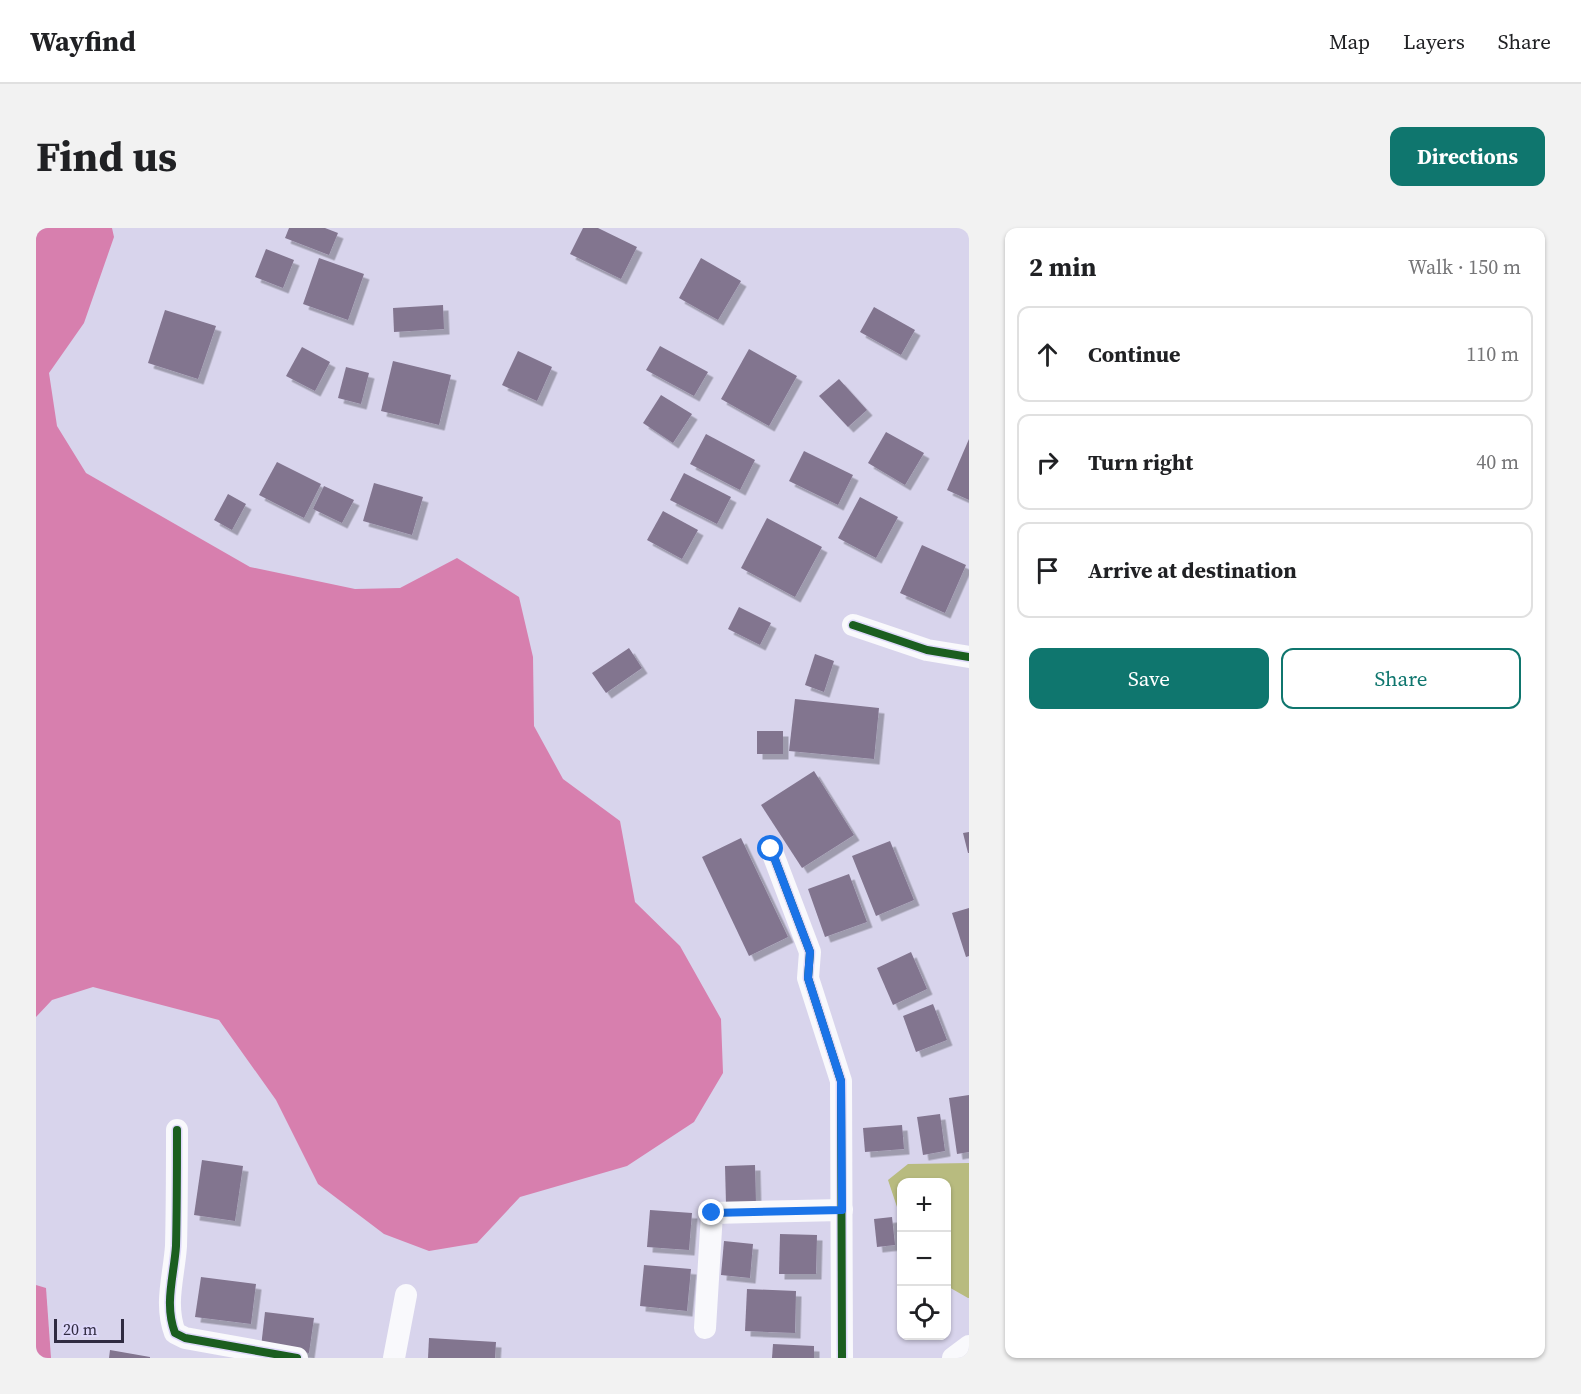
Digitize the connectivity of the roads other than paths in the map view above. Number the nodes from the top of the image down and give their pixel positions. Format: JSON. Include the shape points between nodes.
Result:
{"nodes":[{"id":1,"x":853,"y":625,"type":"dead end"},
{"id":2,"x":969,"y":657,"type":"edge"},
{"id":3,"x":771,"y":849,"type":"dead end"},
{"id":4,"x":177,"y":1130,"type":"dead end"},
{"id":5,"x":842,"y":1210,"type":"junction"},
{"id":6,"x":406,"y":1295,"type":"dead end"},
{"id":7,"x":705,"y":1328,"type":"dead end"},
{"id":8,"x":969,"y":1346,"type":"edge"},
{"id":9,"x":297,"y":1358,"type":"edge"},
{"id":10,"x":394,"y":1358,"type":"edge"},
{"id":11,"x":842,"y":1358,"type":"edge"},
{"id":12,"x":952,"y":1358,"type":"edge"}],
"edges":[{"from":1,"to":2,"type":"street","via":[[927,650]]},
{"from":3,"to":5,"type":"street","via":[[810,952],[808,978],[841,1081]]},
{"from":4,"to":9,"type":"street","via":[[176,1249],[169,1301],[175,1333]]},
{"from":5,"to":7,"type":"street","via":[[712,1213]]},
{"from":5,"to":11,"type":"street"},
{"from":6,"to":10,"type":"street"},
{"from":8,"to":12,"type":"street"}]}
